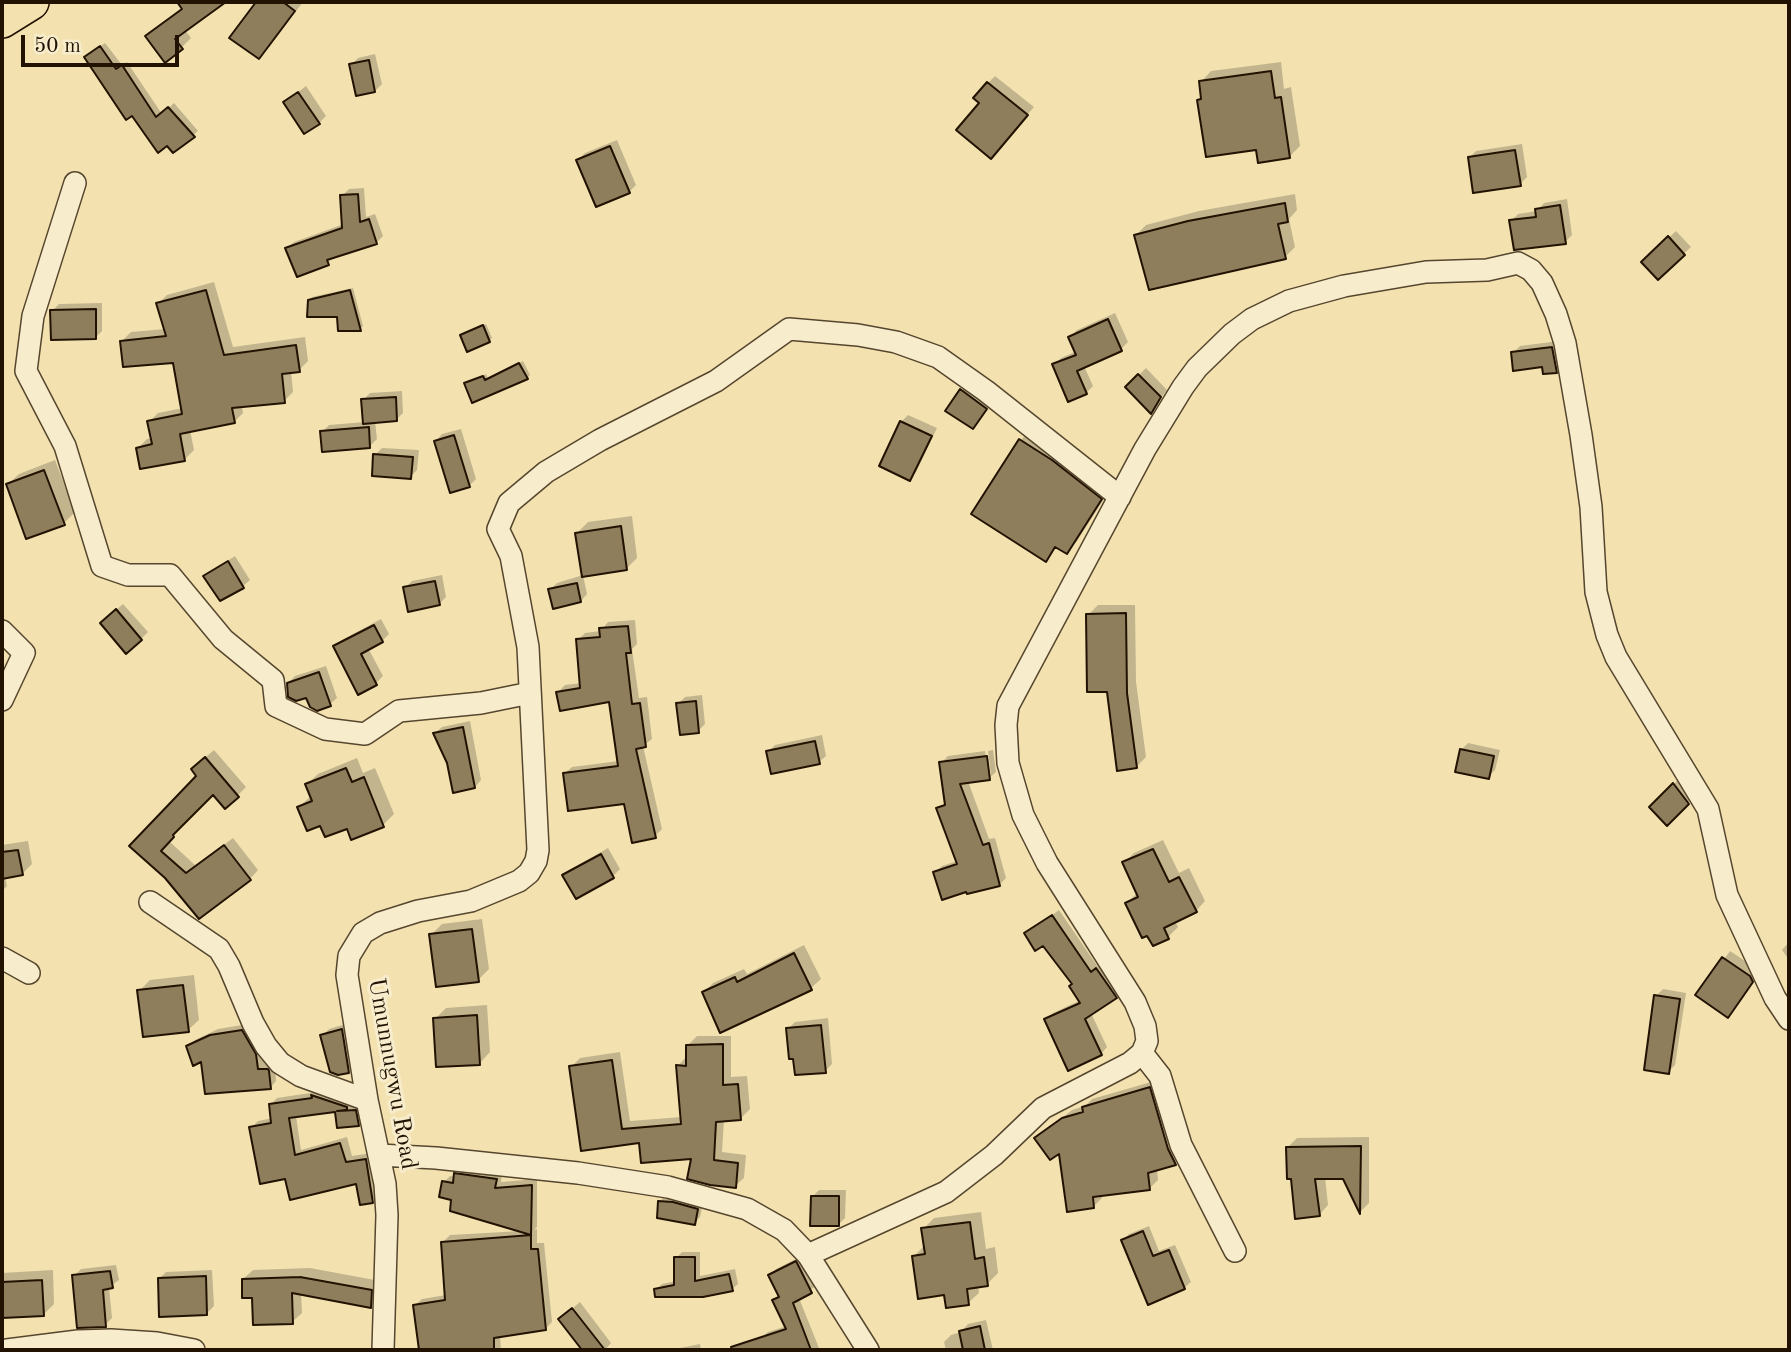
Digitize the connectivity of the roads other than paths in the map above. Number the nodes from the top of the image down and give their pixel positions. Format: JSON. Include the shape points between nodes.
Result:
{"nodes":[{"id":1,"x":31,"y":2,"type":"edge"},
{"id":2,"x":2,"y":20,"type":"edge"},
{"id":3,"x":75,"y":183,"type":"dead end"},
{"id":4,"x":1120,"y":497,"type":"junction"},
{"id":5,"x":2,"y":631,"type":"edge"},
{"id":6,"x":530,"y":693,"type":"junction"},
{"id":7,"x":2,"y":700,"type":"edge"},
{"id":8,"x":150,"y":902,"type":"dead end"},
{"id":9,"x":2,"y":958,"type":"edge"},
{"id":10,"x":29,"y":973,"type":"dead end"},
{"id":11,"x":1789,"y":1019,"type":"edge"},
{"id":12,"x":1142,"y":1053,"type":"junction"},
{"id":13,"x":367,"y":1100,"type":"junction"},
{"id":14,"x":379,"y":1155,"type":"junction"},
{"id":15,"x":1235,"y":1251,"type":"dead end"},
{"id":16,"x":808,"y":1255,"type":"junction"},
{"id":17,"x":7,"y":1350,"type":"edge"},
{"id":18,"x":194,"y":1350,"type":"edge"},
{"id":19,"x":383,"y":1350,"type":"edge"},
{"id":20,"x":868,"y":1350,"type":"edge"}],
"edges":[{"from":1,"to":2,"type":"highway"},
{"from":3,"to":6,"type":"street","via":[[33,316],[26,371],[65,446],[103,566],[128,575],[170,575],[223,639],[273,680],[276,706],[325,729],[365,734],[399,711],[481,704]]},
{"from":4,"to":6,"type":"street","name":"Umunnugwu Road","via":[[938,357],[858,335],[789,330],[716,381],[546,472],[509,503],[498,529],[511,556],[528,647]]},
{"from":4,"to":11,"type":"street","via":[[1183,387],[1252,319],[1289,301],[1344,286],[1518,263],[1531,270],[1542,282],[1564,343],[1591,507],[1596,592],[1607,635],[1708,810],[1727,895]]},
{"from":4,"to":12,"type":"street","via":[[1009,706],[1006,741],[1023,815],[1047,863],[1135,1002],[1147,1041]]},
{"from":5,"to":7,"type":"street","via":[[24,653]]},
{"from":6,"to":13,"type":"street","name":"Umunnugwu Road","via":[[538,850],[529,873],[471,901],[380,923],[363,933],[349,956],[347,975]]},
{"from":8,"to":13,"type":"street","via":[[219,949],[253,1023],[280,1063],[301,1076]]},
{"from":9,"to":10,"type":"street"},
{"from":12,"to":15,"type":"street","via":[[1160,1076],[1181,1145]]},
{"from":12,"to":16,"type":"street","via":[[1043,1108],[994,1156],[946,1192]]},
{"from":13,"to":14,"type":"street","name":"Umunnugwu Road"},
{"from":14,"to":16,"type":"street","via":[[668,1186],[747,1209],[784,1230]]},
{"from":14,"to":19,"type":"street","name":"Umunnugwu Road","via":[[387,1215]]},
{"from":16,"to":20,"type":"street"},
{"from":17,"to":18,"type":"street","via":[[111,1340]]}]}
